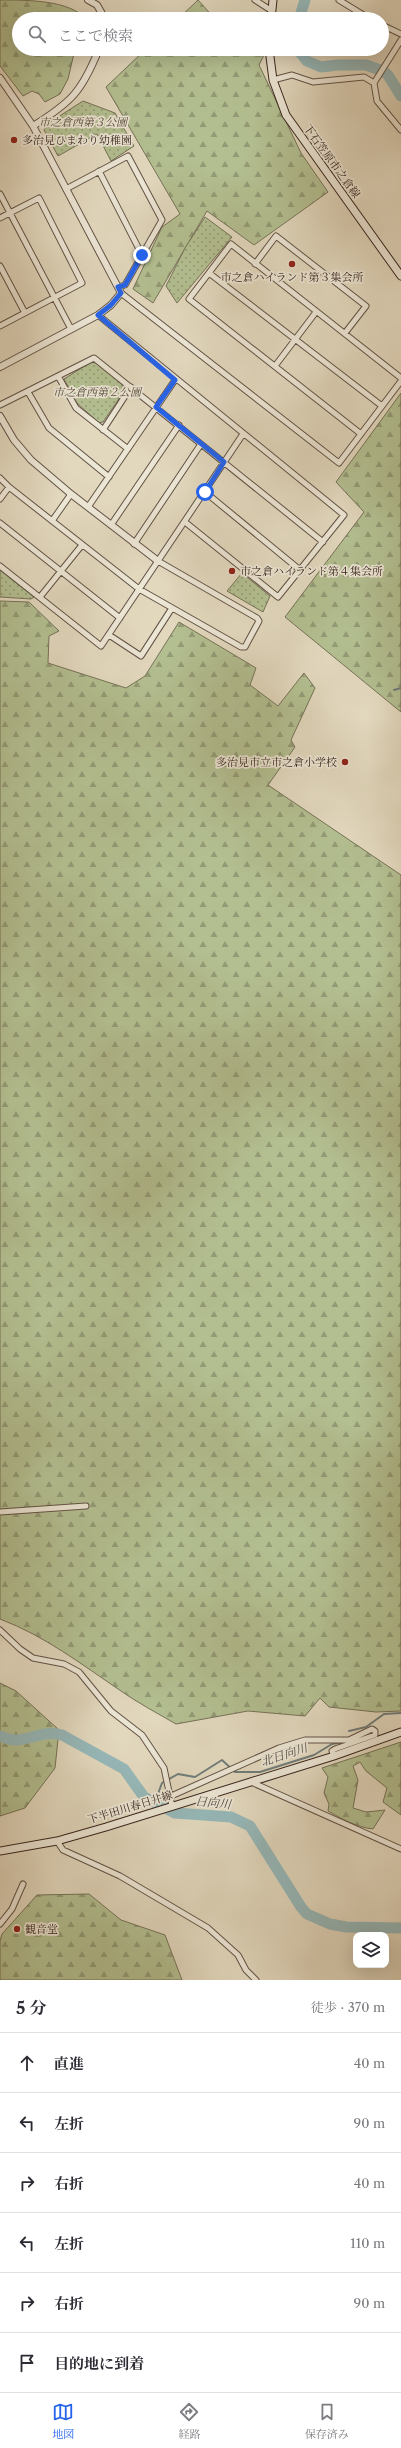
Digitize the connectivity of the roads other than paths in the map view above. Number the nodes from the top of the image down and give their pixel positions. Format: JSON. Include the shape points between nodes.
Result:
{"nodes":[{"id":1,"x":88,"y":0,"type":"edge"},
{"id":2,"x":255,"y":0,"type":"edge"},
{"id":3,"x":273,"y":0,"type":"edge"},
{"id":4,"x":339,"y":0,"type":"edge"},
{"id":5,"x":272,"y":11,"type":"joint"},
{"id":6,"x":101,"y":12,"type":"edge"},
{"id":7,"x":359,"y":12,"type":"edge"},
{"id":8,"x":389,"y":28,"type":"edge"},
{"id":9,"x":401,"y":34,"type":"edge"},
{"id":10,"x":401,"y":40,"type":"edge"},
{"id":11,"x":96,"y":56,"type":"edge"},
{"id":12,"x":270,"y":56,"type":"edge"},
{"id":13,"x":0,"y":78,"type":"edge"},
{"id":14,"x":273,"y":80,"type":"junction"},
{"id":15,"x":375,"y":81,"type":"junction"},
{"id":16,"x":33,"y":126,"type":"junction"},
{"id":17,"x":401,"y":130,"type":"edge"},
{"id":18,"x":99,"y":171,"type":"junction"},
{"id":19,"x":66,"y":188,"type":"junction"},
{"id":20,"x":0,"y":194,"type":"edge"},
{"id":21,"x":10,"y":212,"type":"junction"},
{"id":22,"x":0,"y":218,"type":"edge"},
{"id":23,"x":142,"y":255,"type":"junction"},
{"id":24,"x":255,"y":264,"type":"junction"},
{"id":25,"x":0,"y":266,"type":"edge"},
{"id":26,"x":210,"y":273,"type":"junction"},
{"id":27,"x":401,"y":276,"type":"edge"},
{"id":28,"x":119,"y":290,"type":"junction"},
{"id":29,"x":54,"y":298,"type":"junction"},
{"id":30,"x":316,"y":312,"type":"junction"},
{"id":31,"x":25,"y":313,"type":"junction"},
{"id":32,"x":98,"y":315,"type":"junction"},
{"id":33,"x":0,"y":326,"type":"edge"},
{"id":34,"x":71,"y":329,"type":"junction"},
{"id":35,"x":345,"y":333,"type":"junction"},
{"id":36,"x":295,"y":340,"type":"junction"},
{"id":37,"x":275,"y":366,"type":"junction"},
{"id":38,"x":0,"y":367,"type":"edge"},
{"id":39,"x":58,"y":376,"type":"junction"},
{"id":40,"x":401,"y":378,"type":"edge"},
{"id":41,"x":175,"y":380,"type":"junction"},
{"id":42,"x":401,"y":381,"type":"edge"},
{"id":43,"x":131,"y":387,"type":"junction"},
{"id":44,"x":28,"y":392,"type":"junction"},
{"id":45,"x":0,"y":405,"type":"edge"},
{"id":46,"x":382,"y":406,"type":"junction"},
{"id":47,"x":156,"y":407,"type":"junction"},
{"id":48,"x":0,"y":416,"type":"edge"},
{"id":49,"x":179,"y":425,"type":"junction"},
{"id":50,"x":103,"y":430,"type":"junction"},
{"id":51,"x":243,"y":434,"type":"junction"},
{"id":52,"x":360,"y":434,"type":"junction"},
{"id":53,"x":201,"y":444,"type":"junction"},
{"id":54,"x":128,"y":449,"type":"junction"},
{"id":55,"x":224,"y":462,"type":"junction"},
{"id":56,"x":0,"y":478,"type":"edge"},
{"id":57,"x":109,"y":478,"type":"junction"},
{"id":58,"x":9,"y":487,"type":"junction"},
{"id":59,"x":205,"y":492,"type":"junction"},
{"id":60,"x":71,"y":494,"type":"junction"},
{"id":61,"x":0,"y":499,"type":"edge"},
{"id":62,"x":88,"y":507,"type":"junction"},
{"id":63,"x":52,"y":521,"type":"junction"},
{"id":64,"x":185,"y":522,"type":"junction"},
{"id":65,"x":0,"y":523,"type":"edge"},
{"id":66,"x":111,"y":525,"type":"junction"},
{"id":67,"x":323,"y":542,"type":"junction"},
{"id":68,"x":134,"y":544,"type":"junction"},
{"id":69,"x":82,"y":545,"type":"junction"},
{"id":70,"x":158,"y":561,"type":"junction"},
{"id":71,"x":0,"y":566,"type":"edge"},
{"id":72,"x":300,"y":570,"type":"junction"},
{"id":73,"x":61,"y":571,"type":"junction"},
{"id":74,"x":139,"y":590,"type":"junction"},
{"id":75,"x":40,"y":597,"type":"junction"},
{"id":76,"x":172,"y":608,"type":"junction"},
{"id":77,"x":120,"y":618,"type":"junction"},
{"id":78,"x":109,"y":635,"type":"junction"},
{"id":79,"x":86,"y":1506,"type":"dead end"},
{"id":80,"x":0,"y":1512,"type":"edge"},
{"id":81,"x":0,"y":1630,"type":"edge"},
{"id":82,"x":401,"y":1732,"type":"edge"},
{"id":83,"x":334,"y":1756,"type":"junction"},
{"id":84,"x":251,"y":1782,"type":"junction"},
{"id":85,"x":169,"y":1797,"type":"junction"},
{"id":86,"x":172,"y":1806,"type":"junction"},
{"id":87,"x":57,"y":1841,"type":"junction"},
{"id":88,"x":401,"y":1849,"type":"edge"},
{"id":89,"x":0,"y":1851,"type":"edge"},
{"id":90,"x":23,"y":1884,"type":"dead end"},
{"id":91,"x":0,"y":1924,"type":"edge"},
{"id":92,"x":256,"y":1980,"type":"edge"}],
"edges":[{"from":1,"to":6,"type":"street","via":[[97,5]]},
{"from":2,"to":5,"type":"street"},
{"from":3,"to":5,"type":"main road"},
{"from":4,"to":7,"type":"street"},
{"from":8,"to":9,"type":"street"},
{"from":10,"to":15,"type":"street"},
{"from":11,"to":16,"type":"street","via":[[87,77],[71,100]]},
{"from":12,"to":14,"type":"main road","name":"下石笠原市之倉線"},
{"from":13,"to":16,"type":"street"},
{"from":14,"to":15,"type":"street","via":[[292,75],[313,82],[364,77]]},
{"from":14,"to":27,"type":"main road","name":"下石笠原市之倉線","via":[[286,115],[298,135]]},
{"from":15,"to":17,"type":"street","via":[[377,101]]},
{"from":16,"to":19,"type":"street"},
{"from":18,"to":19,"type":"street"},
{"from":18,"to":23,"type":"street"},
{"from":18,"to":23,"type":"street","via":[[128,156],[162,220]]},
{"from":19,"to":28,"type":"street"},
{"from":20,"to":21,"type":"street"},
{"from":21,"to":22,"type":"street"},
{"from":21,"to":29,"type":"street"},
{"from":21,"to":29,"type":"street","via":[[39,198],[82,283]]},
{"from":23,"to":28,"type":"street","via":[[125,285]]},
{"from":24,"to":26,"type":"street","via":[[231,244]]},
{"from":24,"to":30,"type":"street"},
{"from":24,"to":35,"type":"street","via":[[276,236],[366,306]]},
{"from":25,"to":31,"type":"street"},
{"from":26,"to":36,"type":"street"},
{"from":26,"to":37,"type":"street","via":[[189,299]]},
{"from":28,"to":32,"type":"street","via":[[111,305]]},
{"from":28,"to":52,"type":"street","via":[[339,463]]},
{"from":29,"to":31,"type":"street"},
{"from":29,"to":34,"type":"street"},
{"from":30,"to":35,"type":"street"},
{"from":30,"to":36,"type":"street"},
{"from":31,"to":33,"type":"street"},
{"from":32,"to":34,"type":"street"},
{"from":32,"to":41,"type":"street"},
{"from":34,"to":38,"type":"street"},
{"from":35,"to":40,"type":"street"},
{"from":36,"to":37,"type":"street"},
{"from":36,"to":46,"type":"street"},
{"from":37,"to":52,"type":"street"},
{"from":39,"to":43,"type":"street","via":[[94,358]]},
{"from":39,"to":44,"type":"street"},
{"from":39,"to":50,"type":"street","via":[[76,408]]},
{"from":41,"to":47,"type":"street"},
{"from":41,"to":51,"type":"street"},
{"from":42,"to":46,"type":"street"},
{"from":43,"to":47,"type":"street"},
{"from":43,"to":50,"type":"street"},
{"from":44,"to":45,"type":"street"},
{"from":44,"to":57,"type":"street","via":[[49,428]]},
{"from":46,"to":52,"type":"street"},
{"from":47,"to":49,"type":"street"},
{"from":47,"to":54,"type":"street"},
{"from":48,"to":60,"type":"street","via":[[22,451]]},
{"from":49,"to":53,"type":"street"},
{"from":49,"to":66,"type":"street"},
{"from":50,"to":54,"type":"street"},
{"from":51,"to":55,"type":"street"},
{"from":51,"to":67,"type":"street","via":[[344,515]]},
{"from":53,"to":55,"type":"street"},
{"from":53,"to":68,"type":"street"},
{"from":54,"to":57,"type":"street"},
{"from":55,"to":59,"type":"street"},
{"from":55,"to":67,"type":"street"},
{"from":56,"to":58,"type":"street"},
{"from":57,"to":62,"type":"street"},
{"from":58,"to":61,"type":"street"},
{"from":58,"to":63,"type":"street"},
{"from":59,"to":64,"type":"street"},
{"from":59,"to":72,"type":"street"},
{"from":60,"to":62,"type":"street"},
{"from":60,"to":63,"type":"street"},
{"from":62,"to":66,"type":"street"},
{"from":63,"to":69,"type":"street"},
{"from":64,"to":70,"type":"street"},
{"from":64,"to":72,"type":"street","via":[[278,597]]},
{"from":65,"to":73,"type":"street"},
{"from":66,"to":68,"type":"street"},
{"from":67,"to":72,"type":"street"},
{"from":68,"to":70,"type":"street"},
{"from":69,"to":73,"type":"street"},
{"from":69,"to":74,"type":"street"},
{"from":70,"to":74,"type":"street"},
{"from":70,"to":76,"type":"street","via":[[253,614],[259,621],[245,647],[240,647]]},
{"from":71,"to":75,"type":"street"},
{"from":73,"to":75,"type":"street"},
{"from":73,"to":77,"type":"street"},
{"from":74,"to":76,"type":"street"},
{"from":74,"to":77,"type":"street"},
{"from":75,"to":78,"type":"street","via":[[101,646]]},
{"from":76,"to":78,"type":"street","via":[[141,656]]},
{"from":77,"to":78,"type":"street"},
{"from":79,"to":80,"type":"street"},
{"from":81,"to":85,"type":"street","via":[[20,1650],[33,1658],[64,1664],[79,1672],[111,1711],[142,1735],[164,1768]]},
{"from":82,"to":83,"type":"main road","name":"下半田川春日井線"},
{"from":83,"to":84,"type":"main road","name":"下半田川春日井線"},
{"from":83,"to":85,"type":"street","via":[[332,1751],[335,1749],[375,1735],[375,1731],[372,1729],[349,1740],[305,1740],[278,1748]]},
{"from":84,"to":86,"type":"main road","name":"下半田川春日井線"},
{"from":84,"to":88,"type":"street"},
{"from":85,"to":86,"type":"street"},
{"from":86,"to":87,"type":"main road","name":"下半田川春日井線"},
{"from":87,"to":89,"type":"main road","name":"下半田川春日井線"},
{"from":87,"to":92,"type":"street","via":[[64,1850],[120,1876],[208,1928],[238,1955],[246,1970]]},
{"from":90,"to":91,"type":"street","via":[[12,1909]]}]}
